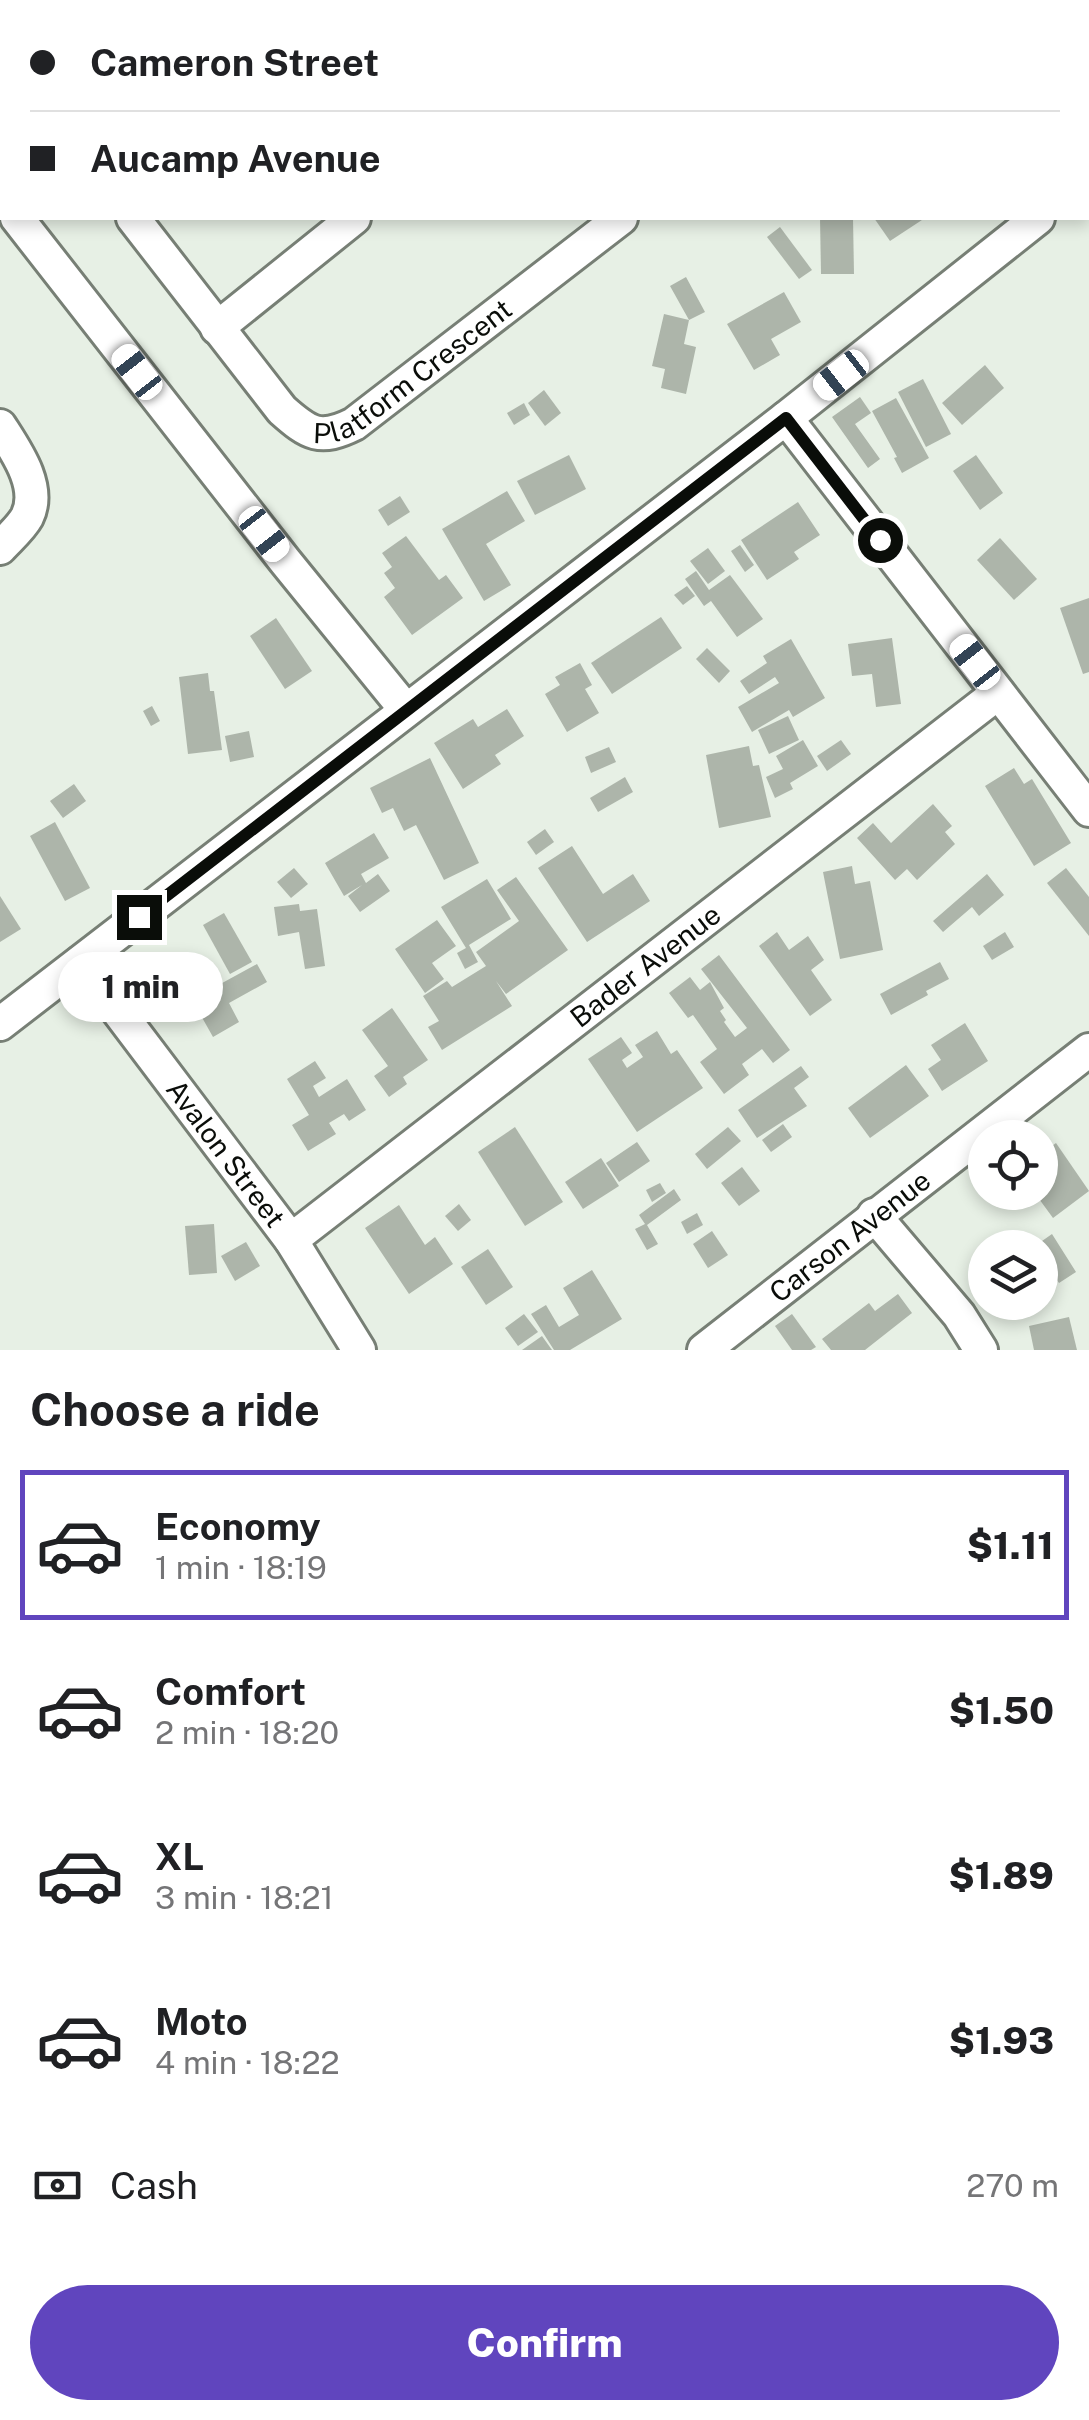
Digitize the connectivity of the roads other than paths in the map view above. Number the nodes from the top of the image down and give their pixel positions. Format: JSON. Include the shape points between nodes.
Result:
{"nodes":[{"id":1,"x":20,"y":220,"type":"edge"},
{"id":2,"x":134,"y":220,"type":"edge"},
{"id":3,"x":618,"y":220,"type":"edge"},
{"id":4,"x":1035,"y":220,"type":"edge"},
{"id":5,"x":339,"y":222,"type":"edge"},
{"id":6,"x":217,"y":328,"type":"junction"},
{"id":7,"x":786,"y":418,"type":"junction"},
{"id":8,"x":0,"y":426,"type":"edge"},
{"id":9,"x":0,"y":548,"type":"edge"},
{"id":10,"x":998,"y":692,"type":"junction"},
{"id":11,"x":406,"y":710,"type":"junction"},
{"id":12,"x":1089,"y":810,"type":"edge"},
{"id":13,"x":80,"y":962,"type":"junction"},
{"id":14,"x":0,"y":1024,"type":"edge"},
{"id":15,"x":1089,"y":1050,"type":"edge"},
{"id":16,"x":874,"y":1215,"type":"junction"},
{"id":17,"x":291,"y":1240,"type":"junction"},
{"id":18,"x":359,"y":1350,"type":"edge"},
{"id":19,"x":704,"y":1350,"type":"edge"},
{"id":20,"x":981,"y":1350,"type":"edge"}],
"edges":[{"from":1,"to":11,"type":"street"},
{"from":2,"to":6,"type":"street","name":"Platform Crescent"},
{"from":3,"to":6,"type":"street","name":"Platform Crescent","via":[[336,433],[316,434],[292,420]]},
{"from":4,"to":7,"type":"street"},
{"from":5,"to":6,"type":"street"},
{"from":7,"to":10,"type":"street"},
{"from":7,"to":11,"type":"street"},
{"from":8,"to":9,"type":"street","via":[[23,462],[31,490],[28,516]]},
{"from":10,"to":12,"type":"street"},
{"from":10,"to":17,"type":"street","name":"Bader Avenue"},
{"from":11,"to":13,"type":"street"},
{"from":13,"to":14,"type":"street"},
{"from":13,"to":17,"type":"street","name":"Avalon Street"},
{"from":15,"to":16,"type":"street","name":"Carson Avenue"},
{"from":16,"to":19,"type":"street","name":"Carson Avenue"},
{"from":16,"to":20,"type":"street","via":[[960,1315]]},
{"from":17,"to":18,"type":"street","name":"Avalon Street"}]}
